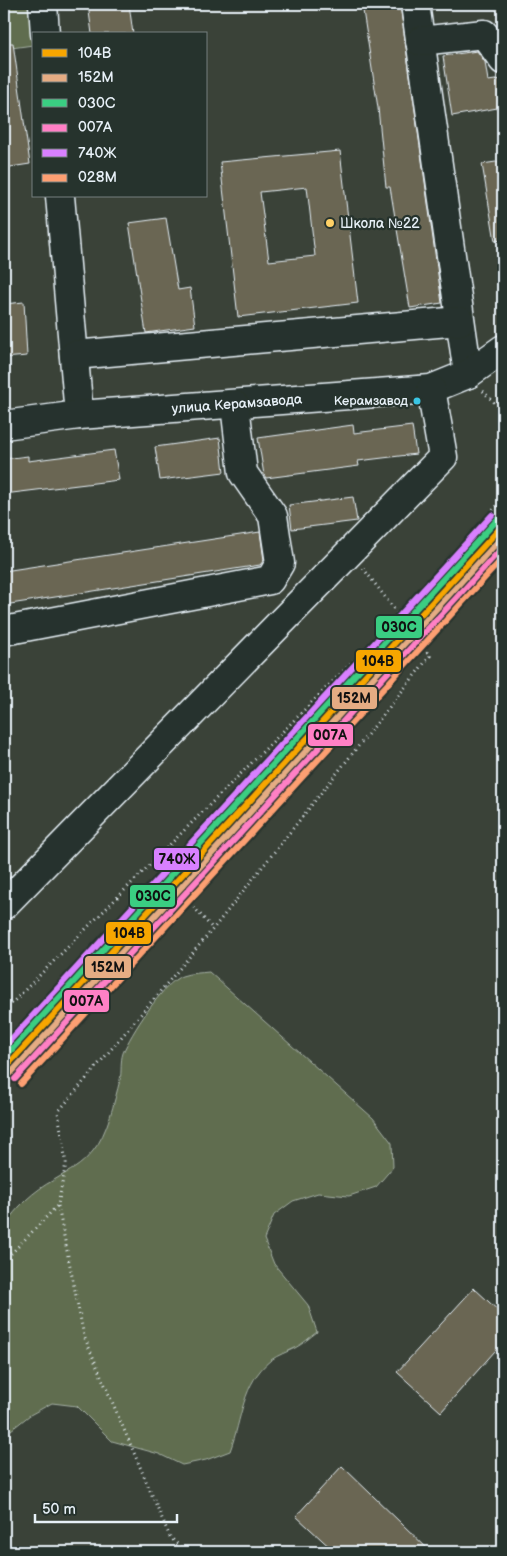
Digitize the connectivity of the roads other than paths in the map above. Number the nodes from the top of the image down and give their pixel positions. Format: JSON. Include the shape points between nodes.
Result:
{"nodes":[{"id":1,"x":43,"y":4,"type":"edge"},
{"id":2,"x":416,"y":4,"type":"edge"},
{"id":3,"x":45,"y":32,"type":"edge"},
{"id":4,"x":420,"y":41,"type":"junction"},
{"id":5,"x":503,"y":60,"type":"edge"},
{"id":6,"x":60,"y":198,"type":"edge"},
{"id":7,"x":460,"y":321,"type":"junction"},
{"id":8,"x":503,"y":349,"type":"edge"},
{"id":9,"x":74,"y":355,"type":"junction"},
{"id":10,"x":468,"y":374,"type":"junction"},
{"id":11,"x":432,"y":389,"type":"junction"},
{"id":12,"x":235,"y":405,"type":"junction"},
{"id":13,"x":79,"y":415,"type":"junction"},
{"id":14,"x":4,"y":425,"type":"edge"},
{"id":15,"x":4,"y":631,"type":"edge"},
{"id":16,"x":4,"y":905,"type":"edge"}],
"edges":[{"from":1,"to":3,"type":"street"},
{"from":2,"to":4,"type":"street"},
{"from":4,"to":5,"type":"street","via":[[484,34]]},
{"from":4,"to":7,"type":"street"},
{"from":6,"to":9,"type":"street"},
{"from":7,"to":9,"type":"street"},
{"from":7,"to":10,"type":"street"},
{"from":8,"to":10,"type":"street","name":"улица Керамзавода"},
{"from":9,"to":13,"type":"street"},
{"from":10,"to":11,"type":"street","name":"улица Керамзавода"},
{"from":11,"to":12,"type":"street","name":"улица Керамзавода"},
{"from":11,"to":16,"type":"street","via":[[443,458]]},
{"from":12,"to":13,"type":"street","name":"улица Керамзавода"},
{"from":12,"to":15,"type":"street","via":[[243,474],[274,516],[280,563],[270,580]]},
{"from":13,"to":14,"type":"street","name":"улица Керамзавода"}]}
